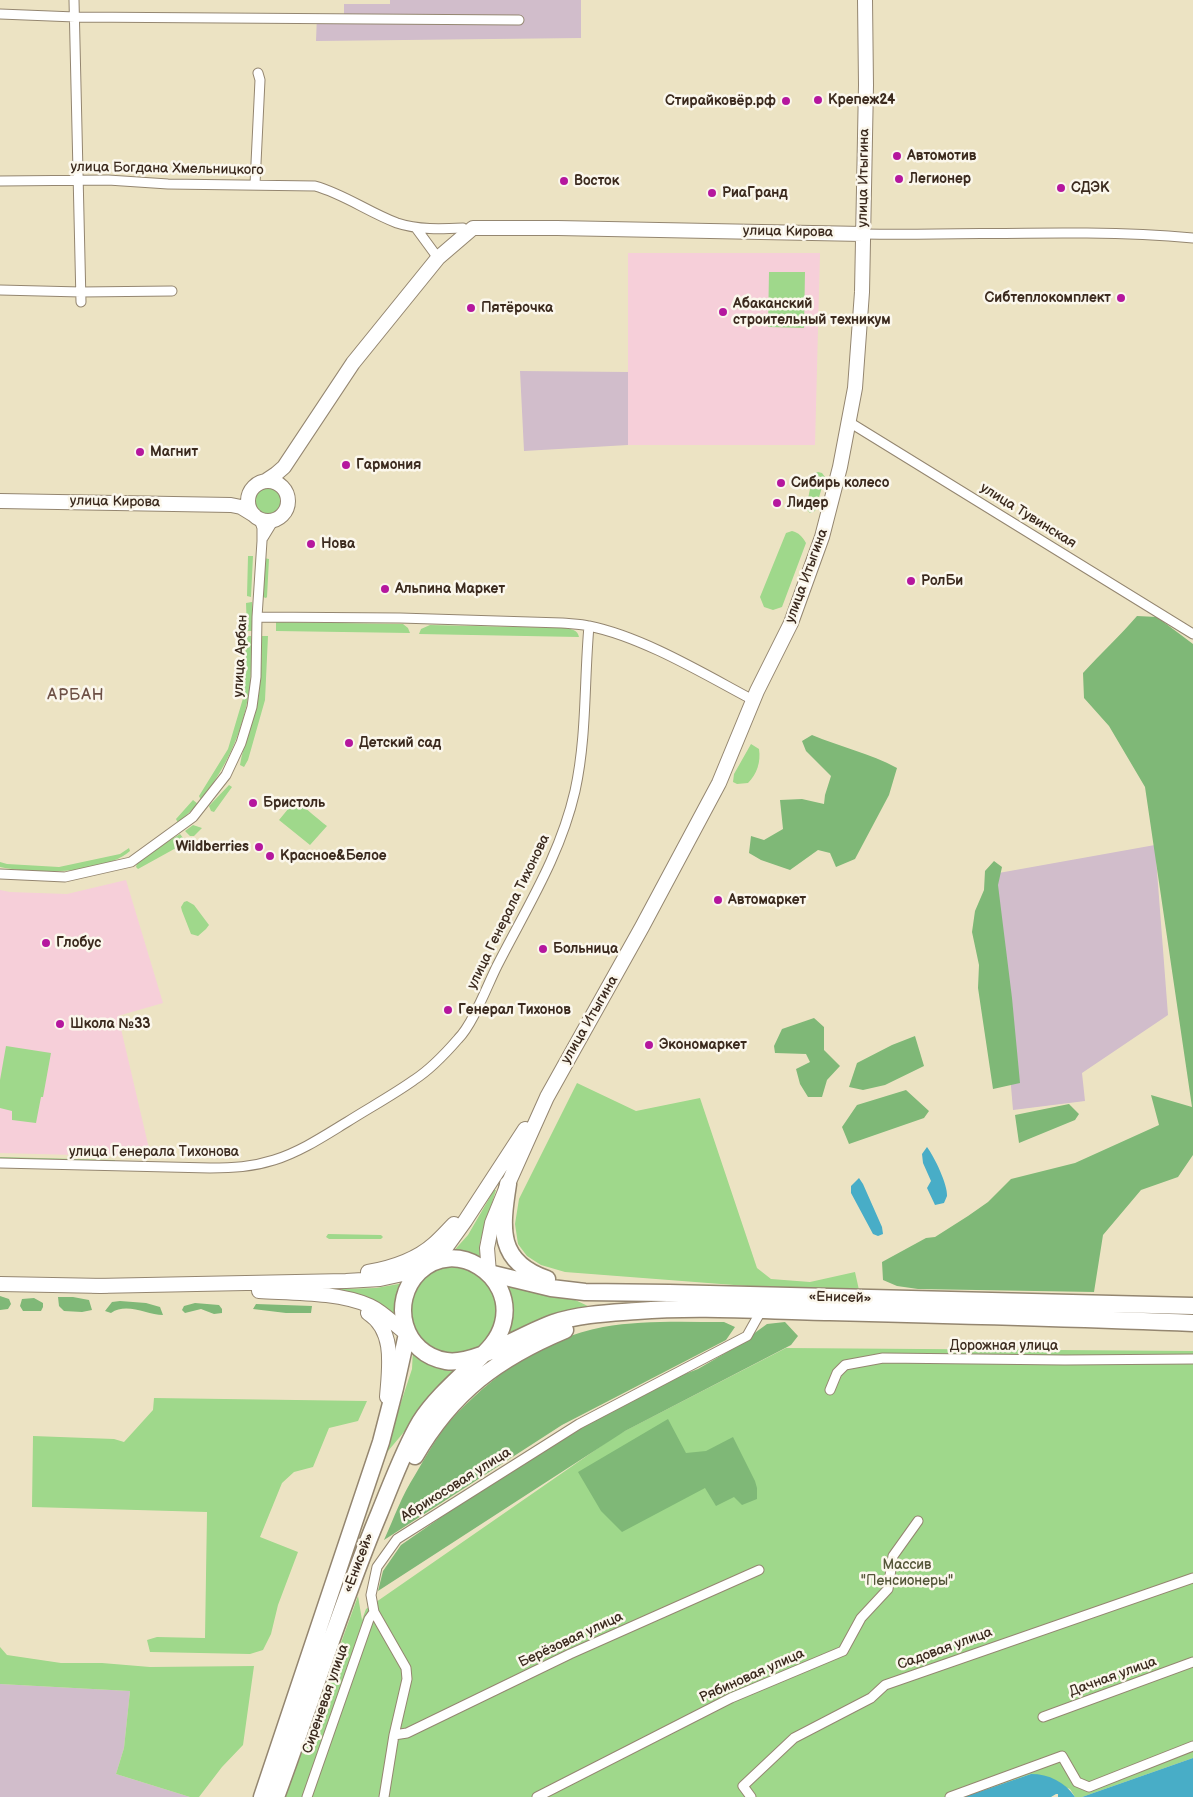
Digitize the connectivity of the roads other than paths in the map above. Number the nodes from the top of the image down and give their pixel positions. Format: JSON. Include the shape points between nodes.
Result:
{"nodes":[{"id":1,"x":74,"y":0,"type":"edge"},
{"id":2,"x":865,"y":0,"type":"edge"},
{"id":3,"x":0,"y":14,"type":"edge"},
{"id":4,"x":75,"y":17,"type":"junction"},
{"id":5,"x":519,"y":20,"type":"dead end"},
{"id":6,"x":258,"y":73,"type":"dead end"},
{"id":7,"x":79,"y":180,"type":"junction"},
{"id":8,"x":0,"y":181,"type":"edge"},
{"id":9,"x":256,"y":184,"type":"junction"},
{"id":10,"x":416,"y":228,"type":"junction"},
{"id":11,"x":468,"y":228,"type":"junction"},
{"id":12,"x":863,"y":234,"type":"junction"},
{"id":13,"x":1193,"y":238,"type":"edge"},
{"id":14,"x":438,"y":258,"type":"junction"},
{"id":15,"x":0,"y":290,"type":"edge"},
{"id":16,"x":172,"y":290,"type":"dead end"},
{"id":17,"x":80,"y":292,"type":"junction"},
{"id":18,"x":81,"y":302,"type":"dead end"},
{"id":19,"x":850,"y":422,"type":"junction"},
{"id":20,"x":284,"y":467,"type":"junction"},
{"id":21,"x":267,"y":480,"type":"junction"},
{"id":22,"x":284,"y":488,"type":"junction"},
{"id":23,"x":248,"y":495,"type":"junction"},
{"id":24,"x":0,"y":500,"type":"edge"},
{"id":25,"x":231,"y":505,"type":"junction"},
{"id":26,"x":256,"y":517,"type":"junction"},
{"id":27,"x":274,"y":520,"type":"junction"},
{"id":28,"x":262,"y":540,"type":"junction"},
{"id":29,"x":257,"y":617,"type":"junction"},
{"id":30,"x":588,"y":626,"type":"junction"},
{"id":31,"x":1193,"y":634,"type":"edge"},
{"id":32,"x":753,"y":700,"type":"junction"},
{"id":33,"x":0,"y":874,"type":"edge"},
{"id":34,"x":0,"y":1163,"type":"edge"},
{"id":35,"x":500,"y":1182,"type":"junction"},
{"id":36,"x":421,"y":1270,"type":"junction"},
{"id":37,"x":489,"y":1273,"type":"junction"},
{"id":38,"x":312,"y":1281,"type":"junction"},
{"id":39,"x":0,"y":1284,"type":"edge"},
{"id":40,"x":96,"y":1286,"type":"junction"},
{"id":41,"x":585,"y":1292,"type":"junction"},
{"id":42,"x":303,"y":1294,"type":"junction"},
{"id":43,"x":1193,"y":1306,"type":"edge"},
{"id":44,"x":637,"y":1311,"type":"junction"},
{"id":45,"x":761,"y":1311,"type":"junction"},
{"id":46,"x":1193,"y":1323,"type":"edge"},
{"id":47,"x":407,"y":1334,"type":"junction"},
{"id":48,"x":484,"y":1354,"type":"junction"},
{"id":49,"x":1193,"y":1359,"type":"edge"},
{"id":50,"x":830,"y":1390,"type":"dead end"},
{"id":51,"x":385,"y":1426,"type":"junction"},
{"id":52,"x":918,"y":1521,"type":"dead end"},
{"id":53,"x":363,"y":1552,"type":"junction"},
{"id":54,"x":759,"y":1570,"type":"dead end"},
{"id":55,"x":1193,"y":1578,"type":"edge"},
{"id":56,"x":374,"y":1612,"type":"junction"},
{"id":57,"x":1193,"y":1662,"type":"edge"},
{"id":58,"x":1043,"y":1717,"type":"dead end"},
{"id":59,"x":394,"y":1736,"type":"junction"},
{"id":60,"x":1193,"y":1746,"type":"edge"},
{"id":61,"x":262,"y":1797,"type":"edge"},
{"id":62,"x":276,"y":1797,"type":"edge"},
{"id":63,"x":307,"y":1797,"type":"edge"},
{"id":64,"x":384,"y":1797,"type":"edge"},
{"id":65,"x":537,"y":1797,"type":"edge"},
{"id":66,"x":751,"y":1797,"type":"edge"},
{"id":67,"x":950,"y":1797,"type":"edge"}],
"edges":[{"from":1,"to":4,"type":"street"},
{"from":2,"to":12,"type":"main road","name":"улица Итыгина"},
{"from":3,"to":4,"type":"street"},
{"from":4,"to":5,"type":"street"},
{"from":4,"to":7,"type":"street"},
{"from":6,"to":9,"type":"street"},
{"from":7,"to":8,"type":"street","name":"улица Богдана Хмельницкого"},
{"from":7,"to":9,"type":"street","name":"улица Богдана Хмельницкого"},
{"from":7,"to":17,"type":"street"},
{"from":9,"to":10,"type":"street","name":"улица Богдана Хмельницкого","via":[[315,186]]},
{"from":10,"to":11,"type":"street"},
{"from":10,"to":14,"type":"street"},
{"from":11,"to":12,"type":"main road","name":"улица Кирова"},
{"from":11,"to":14,"type":"main road"},
{"from":12,"to":13,"type":"street","name":"улица Кирова","via":[[1108,234]]},
{"from":12,"to":19,"type":"main road","name":"улица Итыгина","via":[[856,379]]},
{"from":14,"to":20,"type":"main road","via":[[352,364]]},
{"from":15,"to":17,"type":"street"},
{"from":16,"to":17,"type":"street"},
{"from":17,"to":18,"type":"street"},
{"from":19,"to":31,"type":"street","name":"улица Тувинская"},
{"from":19,"to":32,"type":"main road","name":"улица Итыгина","via":[[822,537],[791,623]]},
{"from":20,"to":21,"type":"main road"},
{"from":20,"to":22,"type":"main road"},
{"from":21,"to":22,"type":"main road"},
{"from":21,"to":23,"type":"main road","via":[[255,485]]},
{"from":22,"to":27,"type":"main road","via":[[288,504],[282,515]]},
{"from":23,"to":25,"type":"main road"},
{"from":23,"to":26,"type":"main road","via":[[249,508]]},
{"from":24,"to":25,"type":"main road","name":"улица Кирова"},
{"from":25,"to":26,"type":"main road"},
{"from":26,"to":27,"type":"main road"},
{"from":26,"to":28,"type":"street","name":"улица Арбан"},
{"from":27,"to":28,"type":"street"},
{"from":28,"to":29,"type":"street","name":"улица Арбан"},
{"from":29,"to":30,"type":"street","via":[[400,618]]},
{"from":29,"to":33,"type":"street","name":"улица Арбан","via":[[256,677],[252,707],[241,743],[226,775],[193,817],[131,862],[65,877]]},
{"from":30,"to":32,"type":"street","via":[[621,635]]},
{"from":30,"to":34,"type":"street","name":"улица Генерала Тихонова","via":[[585,731],[575,790],[560,842],[470,1021],[435,1064],[415,1080],[310,1145],[258,1165],[202,1168]]},
{"from":32,"to":35,"type":"main road","name":"улица Итыгина","via":[[718,783]]},
{"from":35,"to":36,"type":"main road","name":"улица Итыгина","via":[[447,1246]]},
{"from":35,"to":37,"type":"main road","name":"улица Итыгина","via":[[487,1248]]},
{"from":35,"to":38,"type":"main road","via":[[433,1246],[413,1258],[383,1269]]},
{"from":35,"to":41,"type":"highway","via":[[504,1235],[518,1263],[535,1275]]},
{"from":36,"to":37,"type":"highway","name":"«Енисей»","via":[[435,1263],[458,1259],[469,1261]]},
{"from":36,"to":38,"type":"main road","via":[[380,1279]]},
{"from":36,"to":47,"type":"highway","name":"«Енисей»","via":[[404,1296],[402,1310]]},
{"from":37,"to":41,"type":"highway","name":"«Енисей»","via":[[551,1288]]},
{"from":37,"to":48,"type":"highway","name":"«Енисей»","via":[[504,1298],[505,1313],[495,1342]]},
{"from":38,"to":40,"type":"main road"},
{"from":39,"to":40,"type":"main road"},
{"from":40,"to":42,"type":"main road"},
{"from":41,"to":43,"type":"highway","name":"«Енисей»"},
{"from":42,"to":47,"type":"main road","via":[[342,1298],[372,1306]]},
{"from":42,"to":51,"type":"main road","via":[[366,1312],[381,1326],[390,1362]]},
{"from":44,"to":45,"type":"highway","name":"«Енисей»"},
{"from":44,"to":48,"type":"highway","via":[[572,1318],[530,1332]]},
{"from":44,"to":53,"type":"highway","via":[[584,1322],[558,1333],[526,1347],[478,1379],[452,1403],[427,1435]]},
{"from":45,"to":46,"type":"highway","name":"«Енисей»"},
{"from":45,"to":56,"type":"street","name":"Абрикосовая улица","via":[[747,1336],[579,1424],[397,1538],[377,1567],[371,1595]]},
{"from":47,"to":48,"type":"highway","via":[[425,1353],[446,1362],[470,1360]]},
{"from":47,"to":51,"type":"highway","name":"«Енисей»"},
{"from":48,"to":53,"type":"highway","name":"«Енисей»","via":[[448,1388],[421,1421]]},
{"from":49,"to":50,"type":"street","name":"Дорожная улица","via":[[883,1358],[845,1365],[837,1373]]},
{"from":51,"to":61,"type":"highway","name":"«Енисей»"},
{"from":52,"to":65,"type":"street","name":"Рябиновая улица","via":[[893,1556],[888,1589],[861,1618],[843,1651],[731,1698]]},
{"from":53,"to":62,"type":"highway","name":"«Енисей»"},
{"from":54,"to":59,"type":"street","name":"Берёзовая улица","via":[[570,1654],[407,1733]]},
{"from":55,"to":66,"type":"street","name":"Садовая улица","via":[[886,1685],[871,1698],[794,1738],[744,1786]]},
{"from":56,"to":59,"type":"street","name":"Абрикосовая улица","via":[[406,1668],[407,1679]]},
{"from":56,"to":63,"type":"street","name":"Сиреневая улица"},
{"from":57,"to":58,"type":"street","name":"Дачная улица"},
{"from":59,"to":64,"type":"street","name":"Абрикосовая улица"},
{"from":60,"to":67,"type":"street","via":[[1089,1787],[1077,1782],[1062,1756]]}]}
